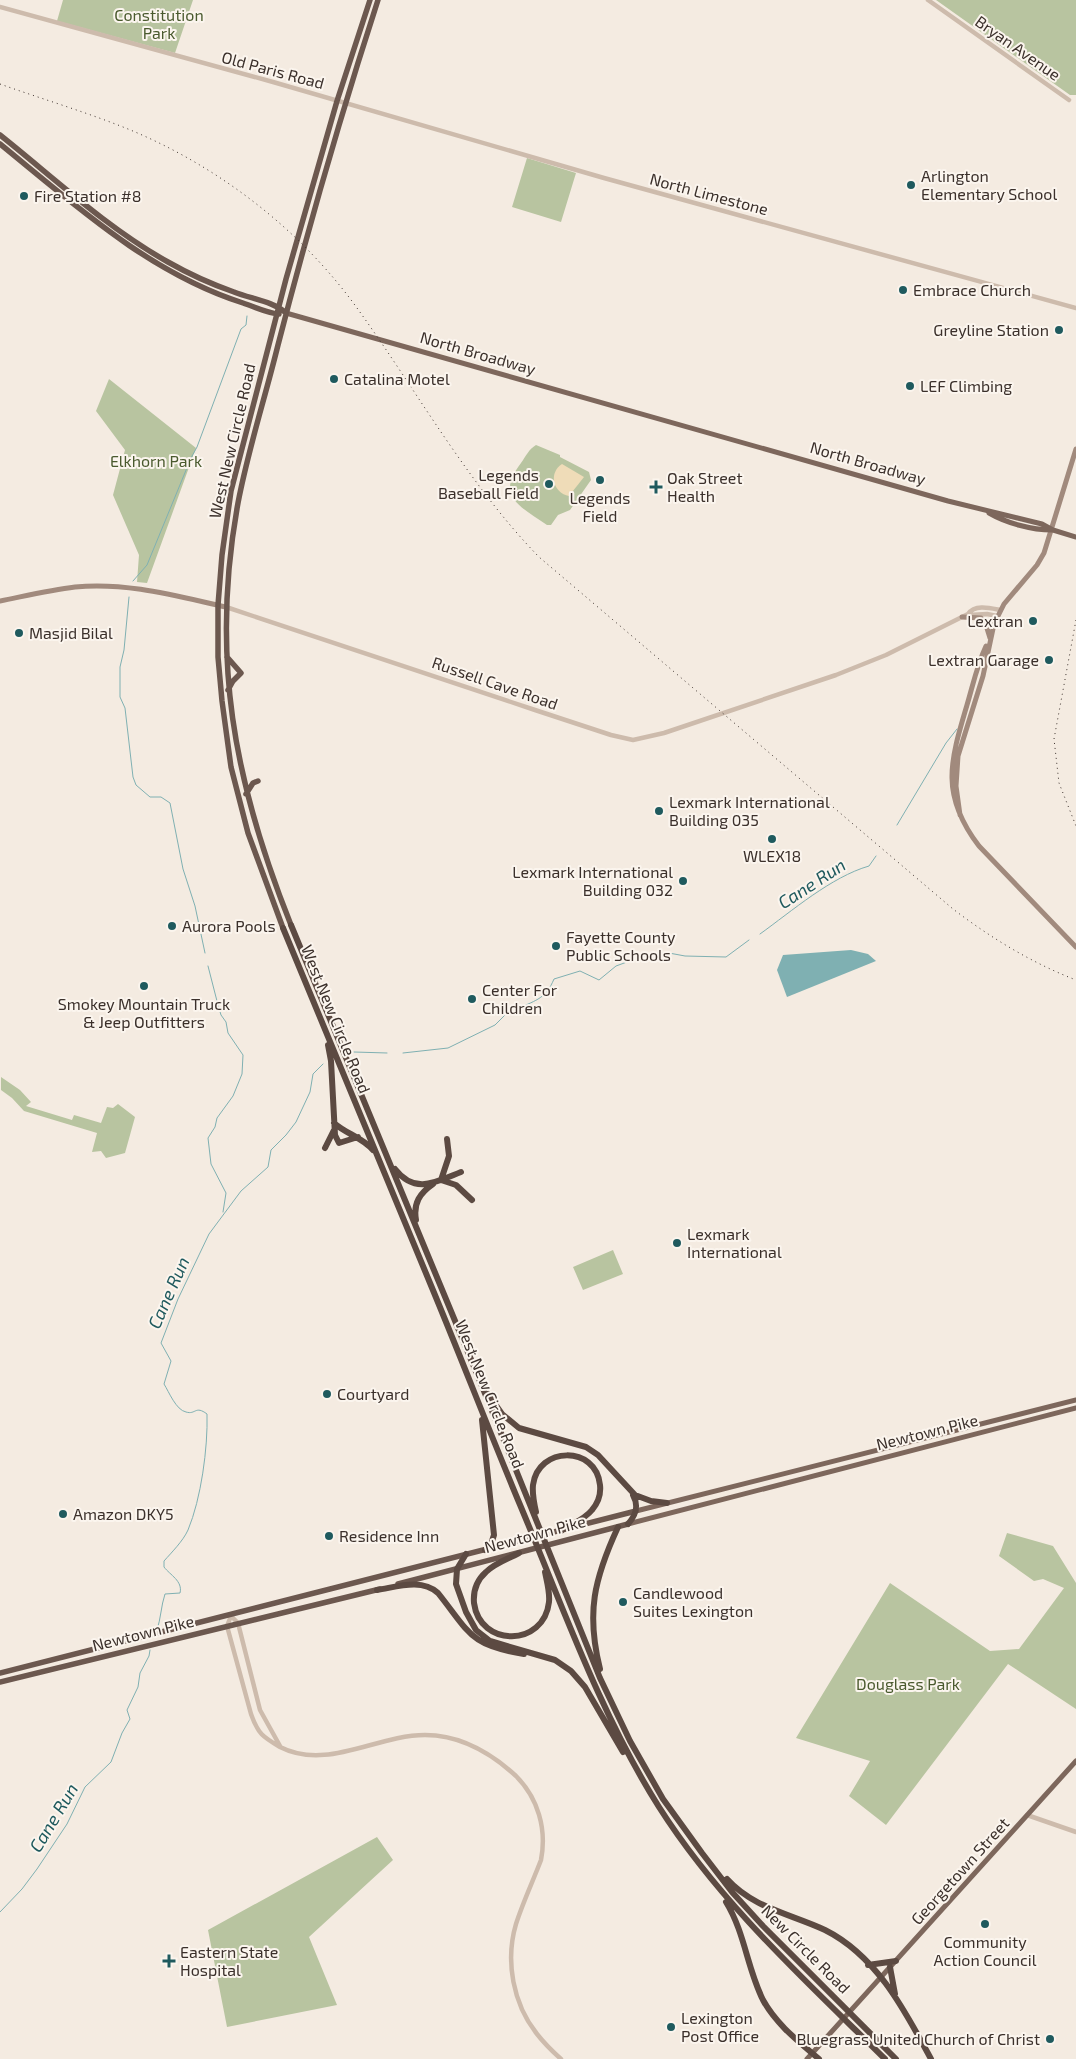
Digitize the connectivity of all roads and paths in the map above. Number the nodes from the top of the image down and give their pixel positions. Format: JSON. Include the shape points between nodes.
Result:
{"nodes":[{"id":1,"x":370,"y":0,"type":"edge"},
{"id":2,"x":378,"y":0,"type":"edge"},
{"id":3,"x":928,"y":0,"type":"edge"},
{"id":4,"x":0,"y":7,"type":"edge"},
{"id":5,"x":1069,"y":100,"type":"dead end"},
{"id":6,"x":337,"y":101,"type":"junction"},
{"id":7,"x":345,"y":103,"type":"junction"},
{"id":8,"x":0,"y":135,"type":"edge"},
{"id":9,"x":0,"y":144,"type":"edge"},
{"id":10,"x":279,"y":306,"type":"junction"},
{"id":11,"x":1076,"y":308,"type":"edge"},
{"id":12,"x":286,"y":313,"type":"junction"},
{"id":13,"x":277,"y":314,"type":"junction"},
{"id":14,"x":1076,"y":449,"type":"edge"},
{"id":15,"x":1053,"y":530,"type":"junction"},
{"id":16,"x":1076,"y":537,"type":"edge"},
{"id":17,"x":0,"y":601,"type":"edge"},
{"id":18,"x":218,"y":605,"type":"junction"},
{"id":19,"x":226,"y":607,"type":"junction"},
{"id":20,"x":1000,"y":610,"type":"junction"},
{"id":21,"x":965,"y":615,"type":"junction"},
{"id":22,"x":997,"y":616,"type":"junction"},
{"id":23,"x":989,"y":639,"type":"junction"},
{"id":24,"x":227,"y":657,"type":"junction"},
{"id":25,"x":228,"y":690,"type":"junction"},
{"id":26,"x":242,"y":775,"type":"junction"},
{"id":27,"x":246,"y":794,"type":"junction"},
{"id":28,"x":291,"y":925,"type":"joint"},
{"id":29,"x":284,"y":928,"type":"joint"},
{"id":30,"x":1076,"y":947,"type":"edge"},
{"id":31,"x":324,"y":1029,"type":"junction"},
{"id":32,"x":334,"y":1126,"type":"junction"},
{"id":33,"x":358,"y":1137,"type":"junction"},
{"id":34,"x":447,"y":1139,"type":"dead end"},
{"id":35,"x":325,"y":1148,"type":"dead end"},
{"id":36,"x":376,"y":1152,"type":"junction"},
{"id":37,"x":390,"y":1161,"type":"junction"},
{"id":38,"x":461,"y":1172,"type":"dead end"},
{"id":39,"x":441,"y":1180,"type":"junction"},
{"id":40,"x":416,"y":1183,"type":"junction"},
{"id":41,"x":434,"y":1183,"type":"junction"},
{"id":42,"x":420,"y":1195,"type":"junction"},
{"id":43,"x":472,"y":1200,"type":"dead end"},
{"id":44,"x":418,"y":1231,"type":"junction"},
{"id":45,"x":482,"y":1386,"type":"junction"},
{"id":46,"x":1076,"y":1400,"type":"edge"},
{"id":47,"x":1076,"y":1408,"type":"edge"},
{"id":48,"x":482,"y":1414,"type":"junction"},
{"id":49,"x":972,"y":1426,"type":"junction"},
{"id":50,"x":974,"y":1434,"type":"junction"},
{"id":51,"x":928,"y":1437,"type":"junction"},
{"id":52,"x":930,"y":1445,"type":"junction"},
{"id":53,"x":631,"y":1492,"type":"junction"},
{"id":54,"x":667,"y":1503,"type":"junction"},
{"id":55,"x":636,"y":1511,"type":"junction"},
{"id":56,"x":628,"y":1524,"type":"junction"},
{"id":57,"x":618,"y":1527,"type":"junction"},
{"id":58,"x":539,"y":1528,"type":"junction"},
{"id":59,"x":560,"y":1531,"type":"junction"},
{"id":60,"x":485,"y":1550,"type":"junction"},
{"id":61,"x":540,"y":1551,"type":"junction"},
{"id":62,"x":519,"y":1553,"type":"junction"},
{"id":63,"x":466,"y":1554,"type":"junction"},
{"id":64,"x":457,"y":1569,"type":"junction"},
{"id":65,"x":376,"y":1590,"type":"junction"},
{"id":66,"x":231,"y":1616,"type":"junction"},
{"id":67,"x":238,"y":1623,"type":"junction"},
{"id":68,"x":227,"y":1626,"type":"junction"},
{"id":69,"x":530,"y":1653,"type":"junction"},
{"id":70,"x":24,"y":1668,"type":"junction"},
{"id":71,"x":0,"y":1673,"type":"edge"},
{"id":72,"x":2,"y":1681,"type":"edge"},
{"id":73,"x":607,"y":1694,"type":"junction"},
{"id":74,"x":280,"y":1746,"type":"junction"},
{"id":75,"x":1076,"y":1761,"type":"edge"},
{"id":76,"x":634,"y":1766,"type":"junction"},
{"id":77,"x":1026,"y":1815,"type":"junction"},
{"id":78,"x":1076,"y":1832,"type":"edge"},
{"id":79,"x":702,"y":1853,"type":"junction"},
{"id":80,"x":720,"y":1890,"type":"junction"},
{"id":81,"x":896,"y":1961,"type":"junction"},
{"id":82,"x":868,"y":1965,"type":"junction"},
{"id":83,"x":890,"y":1967,"type":"junction"},
{"id":84,"x":881,"y":1977,"type":"junction"},
{"id":85,"x":895,"y":1995,"type":"junction"},
{"id":86,"x":811,"y":2053,"type":"junction"},
{"id":87,"x":560,"y":2058,"type":"edge"},
{"id":88,"x":807,"y":2059,"type":"edge"},
{"id":89,"x":818,"y":2059,"type":"edge"},
{"id":90,"x":884,"y":2059,"type":"edge"},
{"id":91,"x":896,"y":2059,"type":"edge"},
{"id":92,"x":931,"y":2059,"type":"edge"}],
"edges":[{"from":1,"to":6,"type":"highway","name":"West New Circle Road"},
{"from":2,"to":7,"type":"highway","name":"West New Circle Road"},
{"from":3,"to":5,"type":"street","name":"Bryan Avenue"},
{"from":4,"to":6,"type":"street","name":"Old Paris Road"},
{"from":6,"to":7,"type":"street","name":"North Limestone"},
{"from":6,"to":10,"type":"highway","name":"West New Circle Road"},
{"from":7,"to":11,"type":"street","name":"North Limestone"},
{"from":7,"to":12,"type":"highway","name":"West New Circle Road"},
{"from":8,"to":10,"type":"highway","via":[[150,251],[211,283]]},
{"from":9,"to":13,"type":"highway","name":"North Broadway","via":[[110,231],[158,264],[211,291]]},
{"from":10,"to":12,"type":"highway"},
{"from":10,"to":13,"type":"highway","name":"West New Circle Road"},
{"from":12,"to":13,"type":"highway","name":"North Broadway"},
{"from":12,"to":15,"type":"main road","name":"North Broadway","via":[[986,511],[996,518]]},
{"from":12,"to":19,"type":"highway","name":"West New Circle Road","via":[[238,502]]},
{"from":13,"to":18,"type":"highway","name":"West New Circle Road","via":[[231,492]]},
{"from":14,"to":15,"type":"main road"},
{"from":15,"to":16,"type":"main road","name":"North Broadway"},
{"from":15,"to":20,"type":"main road","via":[[1038,565]]},
{"from":17,"to":18,"type":"main road","name":"Russell Cave Road","via":[[75,587],[100,587],[157,591]]},
{"from":18,"to":19,"type":"main road","name":"Russell Cave Road"},
{"from":18,"to":29,"type":"highway","name":"West New Circle Road","via":[[220,680],[231,767],[248,833]]},
{"from":19,"to":21,"type":"street","name":"Russell Cave Road","via":[[633,740],[664,733],[836,675],[886,655]]},
{"from":19,"to":24,"type":"highway","name":"West New Circle Road"},
{"from":20,"to":21,"type":"street","name":"Russell Cave Road","via":[[982,608]]},
{"from":20,"to":22,"type":"main road"},
{"from":21,"to":22,"type":"street","name":"Russell Cave Road"},
{"from":21,"to":23,"type":"main road","via":[[981,618]]},
{"from":22,"to":23,"type":"main road"},
{"from":23,"to":30,"type":"main road","via":[[975,674],[952,760],[955,806],[979,846]]},
{"from":24,"to":25,"type":"highway","name":"West New Circle Road"},
{"from":24,"to":25,"type":"highway","via":[[241,672]]},
{"from":25,"to":26,"type":"highway","name":"West New Circle Road"},
{"from":26,"to":27,"type":"highway","name":"West New Circle Road"},
{"from":26,"to":27,"type":"highway","via":[[258,781]]},
{"from":27,"to":28,"type":"highway","name":"West New Circle Road"},
{"from":28,"to":37,"type":"highway","name":"West New Circle Road"},
{"from":29,"to":31,"type":"highway","name":"West New Circle Road"},
{"from":31,"to":32,"type":"highway","via":[[331,1061]]},
{"from":31,"to":36,"type":"highway","name":"West New Circle Road"},
{"from":32,"to":33,"type":"highway"},
{"from":32,"to":33,"type":"highway","via":[[339,1143]]},
{"from":32,"to":35,"type":"highway"},
{"from":33,"to":36,"type":"highway"},
{"from":34,"to":39,"type":"highway","via":[[449,1156]]},
{"from":36,"to":48,"type":"highway","name":"West New Circle Road"},
{"from":37,"to":40,"type":"highway","via":[[401,1176]]},
{"from":37,"to":44,"type":"highway","name":"West New Circle Road"},
{"from":38,"to":39,"type":"highway"},
{"from":39,"to":41,"type":"highway"},
{"from":39,"to":43,"type":"highway","via":[[456,1185]]},
{"from":40,"to":41,"type":"highway"},
{"from":40,"to":42,"type":"highway"},
{"from":41,"to":42,"type":"highway"},
{"from":42,"to":44,"type":"highway","via":[[415,1213]]},
{"from":44,"to":45,"type":"highway","name":"West New Circle Road"},
{"from":45,"to":53,"type":"highway","via":[[502,1414],[519,1428],[586,1447],[598,1455]]},
{"from":45,"to":58,"type":"highway","name":"West New Circle Road"},
{"from":46,"to":49,"type":"main road","name":"Newtown Pike"},
{"from":47,"to":50,"type":"main road","name":"Newtown Pike"},
{"from":48,"to":60,"type":"highway","via":[[494,1535]]},
{"from":48,"to":61,"type":"highway","name":"West New Circle Road"},
{"from":49,"to":50,"type":"main road"},
{"from":49,"to":51,"type":"main road","name":"Newtown Pike"},
{"from":50,"to":52,"type":"main road","name":"Newtown Pike"},
{"from":51,"to":52,"type":"main road"},
{"from":51,"to":54,"type":"main road","name":"Newtown Pike"},
{"from":52,"to":56,"type":"main road","name":"Newtown Pike"},
{"from":53,"to":54,"type":"highway","via":[[645,1500]]},
{"from":53,"to":55,"type":"highway","via":[[636,1501]]},
{"from":54,"to":55,"type":"main road","name":"Newtown Pike"},
{"from":55,"to":56,"type":"highway"},
{"from":55,"to":59,"type":"highway","name":"Newtown Pike"},
{"from":56,"to":57,"type":"highway","name":"Newtown Pike"},
{"from":57,"to":62,"type":"highway","name":"Newtown Pike"},
{"from":57,"to":73,"type":"highway","via":[[598,1581],[592,1612],[593,1638]]},
{"from":58,"to":59,"type":"highway","via":[[533,1493],[537,1473],[552,1458],[574,1456],[589,1462],[594,1468],[600,1482],[600,1497],[588,1514]]},
{"from":58,"to":73,"type":"highway","name":"West New Circle Road"},
{"from":59,"to":60,"type":"highway","name":"Newtown Pike"},
{"from":60,"to":63,"type":"highway","name":"Newtown Pike"},
{"from":61,"to":62,"type":"highway","via":[[549,1588],[546,1613],[536,1628],[526,1634],[503,1636],[491,1631],[478,1618],[474,1592],[485,1573]]},
{"from":61,"to":76,"type":"highway","name":"West New Circle Road","via":[[598,1694]]},
{"from":62,"to":64,"type":"highway","name":"Newtown Pike"},
{"from":63,"to":64,"type":"highway"},
{"from":63,"to":66,"type":"highway","name":"Newtown Pike"},
{"from":64,"to":65,"type":"highway","name":"Newtown Pike"},
{"from":64,"to":69,"type":"highway","via":[[458,1593],[476,1630],[490,1640]]},
{"from":65,"to":67,"type":"highway","name":"Newtown Pike"},
{"from":65,"to":69,"type":"highway","via":[[414,1584],[431,1587],[474,1638],[496,1648]]},
{"from":66,"to":67,"type":"street"},
{"from":66,"to":68,"type":"street"},
{"from":66,"to":70,"type":"highway","name":"Newtown Pike"},
{"from":67,"to":68,"type":"highway","name":"Newtown Pike"},
{"from":67,"to":74,"type":"street","via":[[260,1710]]},
{"from":68,"to":72,"type":"highway","name":"Newtown Pike"},
{"from":68,"to":74,"type":"street","via":[[254,1723],[264,1738]]},
{"from":69,"to":76,"type":"highway","via":[[564,1665],[579,1680]]},
{"from":70,"to":71,"type":"highway","name":"Newtown Pike"},
{"from":70,"to":72,"type":"highway"},
{"from":73,"to":79,"type":"highway","name":"West New Circle Road","via":[[646,1769]]},
{"from":74,"to":87,"type":"street","via":[[293,1753],[315,1756],[410,1736],[448,1738],[468,1743],[487,1753],[522,1783],[539,1814],[543,1851],[516,1926],[511,1955],[512,1973],[519,2003],[528,2021]]},
{"from":75,"to":77,"type":"main road","name":"Georgetown Street"},
{"from":76,"to":80,"type":"highway","name":"West New Circle Road","via":[[691,1854]]},
{"from":77,"to":78,"type":"street"},
{"from":77,"to":81,"type":"main road","name":"Georgetown Street"},
{"from":79,"to":82,"type":"highway","via":[[748,1898],[833,1935]]},
{"from":79,"to":91,"type":"highway","name":"New Circle Road","via":[[750,1912]]},
{"from":80,"to":86,"type":"highway","via":[[739,1925],[764,2001],[781,2026]]},
{"from":80,"to":90,"type":"highway","name":"New Circle Road"},
{"from":81,"to":82,"type":"highway"},
{"from":81,"to":83,"type":"main road","name":"Georgetown Street"},
{"from":82,"to":84,"type":"highway"},
{"from":83,"to":84,"type":"main road","name":"Georgetown Street"},
{"from":83,"to":85,"type":"highway"},
{"from":84,"to":85,"type":"highway"},
{"from":84,"to":86,"type":"main road","name":"Georgetown Street"},
{"from":85,"to":92,"type":"highway"},
{"from":86,"to":88,"type":"main road","name":"Georgetown Street"},
{"from":86,"to":89,"type":"highway"}]}
